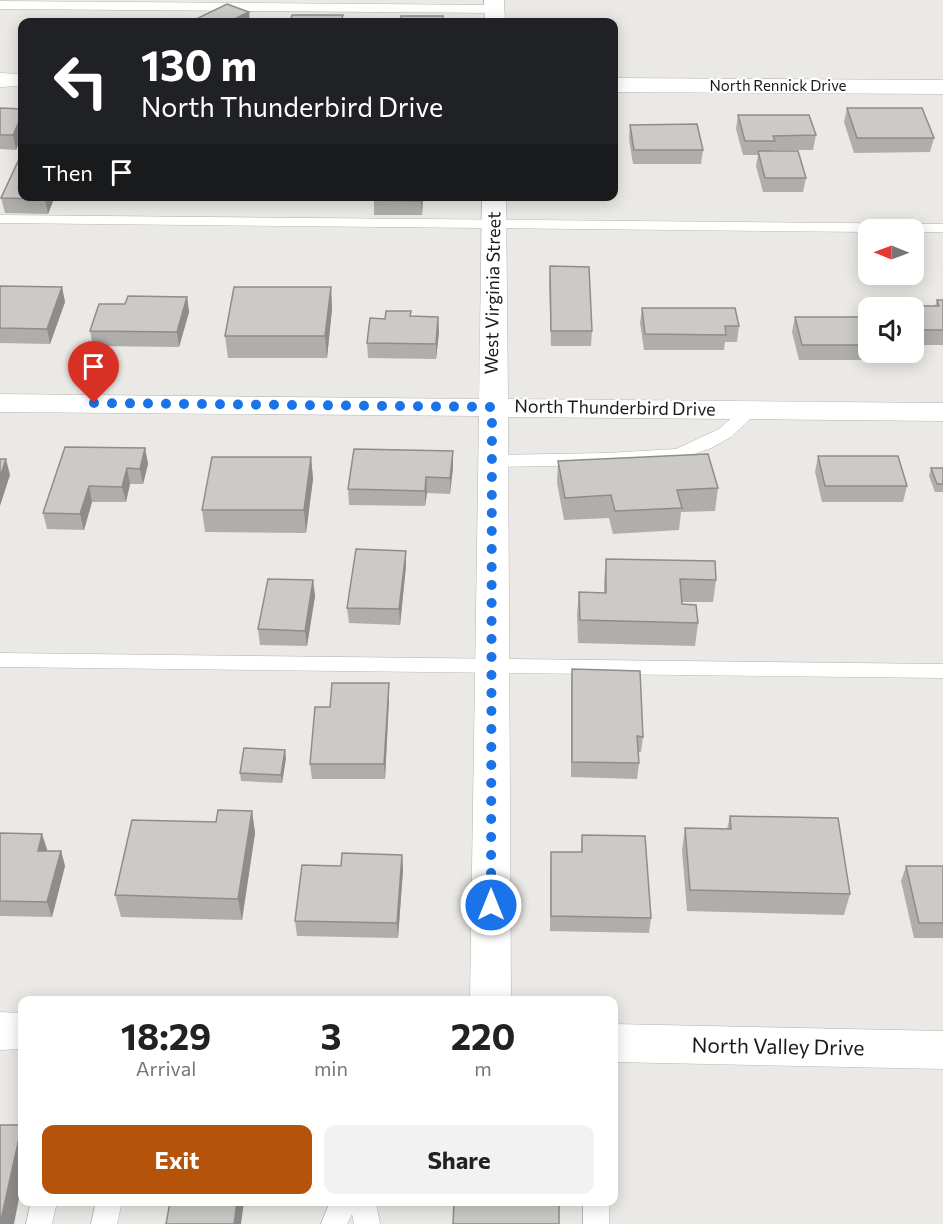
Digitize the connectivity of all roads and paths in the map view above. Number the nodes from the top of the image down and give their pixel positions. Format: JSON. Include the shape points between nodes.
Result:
{"nodes":[{"id":1,"x":0,"y":5,"type":"edge"},
{"id":2,"x":494,"y":10,"type":"edge"},
{"id":3,"x":0,"y":80,"type":"edge"},
{"id":4,"x":18,"y":80,"type":"edge"},
{"id":5,"x":618,"y":85,"type":"edge"},
{"id":6,"x":943,"y":87,"type":"edge"},
{"id":7,"x":494,"y":210,"type":"edge"},
{"id":8,"x":0,"y":219,"type":"edge"},
{"id":9,"x":943,"y":228,"type":"edge"},
{"id":10,"x":0,"y":403,"type":"edge"},
{"id":11,"x":492,"y":407,"type":"junction"},
{"id":12,"x":752,"y":409,"type":"junction"},
{"id":13,"x":943,"y":412,"type":"edge"},
{"id":14,"x":492,"y":461,"type":"junction"},
{"id":15,"x":0,"y":660,"type":"edge"},
{"id":16,"x":491,"y":667,"type":"junction"},
{"id":17,"x":943,"y":671,"type":"edge"},
{"id":18,"x":491,"y":996,"type":"edge"},
{"id":19,"x":0,"y":1031,"type":"edge"},
{"id":20,"x":18,"y":1031,"type":"edge"},
{"id":21,"x":618,"y":1043,"type":"edge"},
{"id":22,"x":943,"y":1050,"type":"edge"},
{"id":23,"x":43,"y":1206,"type":"edge"},
{"id":24,"x":108,"y":1206,"type":"edge"},
{"id":25,"x":341,"y":1206,"type":"edge"},
{"id":26,"x":364,"y":1206,"type":"edge"},
{"id":27,"x":596,"y":1206,"type":"edge"},
{"id":28,"x":39,"y":1224,"type":"edge"},
{"id":29,"x":104,"y":1224,"type":"edge"},
{"id":30,"x":334,"y":1224,"type":"edge"},
{"id":31,"x":367,"y":1224,"type":"edge"},
{"id":32,"x":596,"y":1224,"type":"edge"}],
"edges":[{"from":1,"to":2,"type":"lane"},
{"from":3,"to":4,"type":"street"},
{"from":5,"to":6,"type":"street","name":"North Rennick Drive"},
{"from":7,"to":8,"type":"lane"},
{"from":7,"to":9,"type":"lane"},
{"from":7,"to":11,"type":"street","name":"West Virginia Street"},
{"from":10,"to":11,"type":"street","name":"North Thunderbird Drive"},
{"from":11,"to":12,"type":"street","name":"North Thunderbird Drive"},
{"from":11,"to":14,"type":"street","name":"West Virginia Street"},
{"from":12,"to":13,"type":"street","name":"North Thunderbird Drive"},
{"from":12,"to":14,"type":"lane","via":[[725,433],[678,454]]},
{"from":14,"to":16,"type":"street","name":"West Virginia Street"},
{"from":15,"to":16,"type":"lane"},
{"from":16,"to":17,"type":"lane"},
{"from":16,"to":18,"type":"street","name":"West Virginia Street"},
{"from":19,"to":20,"type":"street"},
{"from":21,"to":22,"type":"street","name":"North Valley Drive"},
{"from":23,"to":28,"type":"lane"},
{"from":24,"to":29,"type":"lane"},
{"from":25,"to":30,"type":"lane"},
{"from":26,"to":31,"type":"lane"},
{"from":27,"to":32,"type":"lane"}]}
